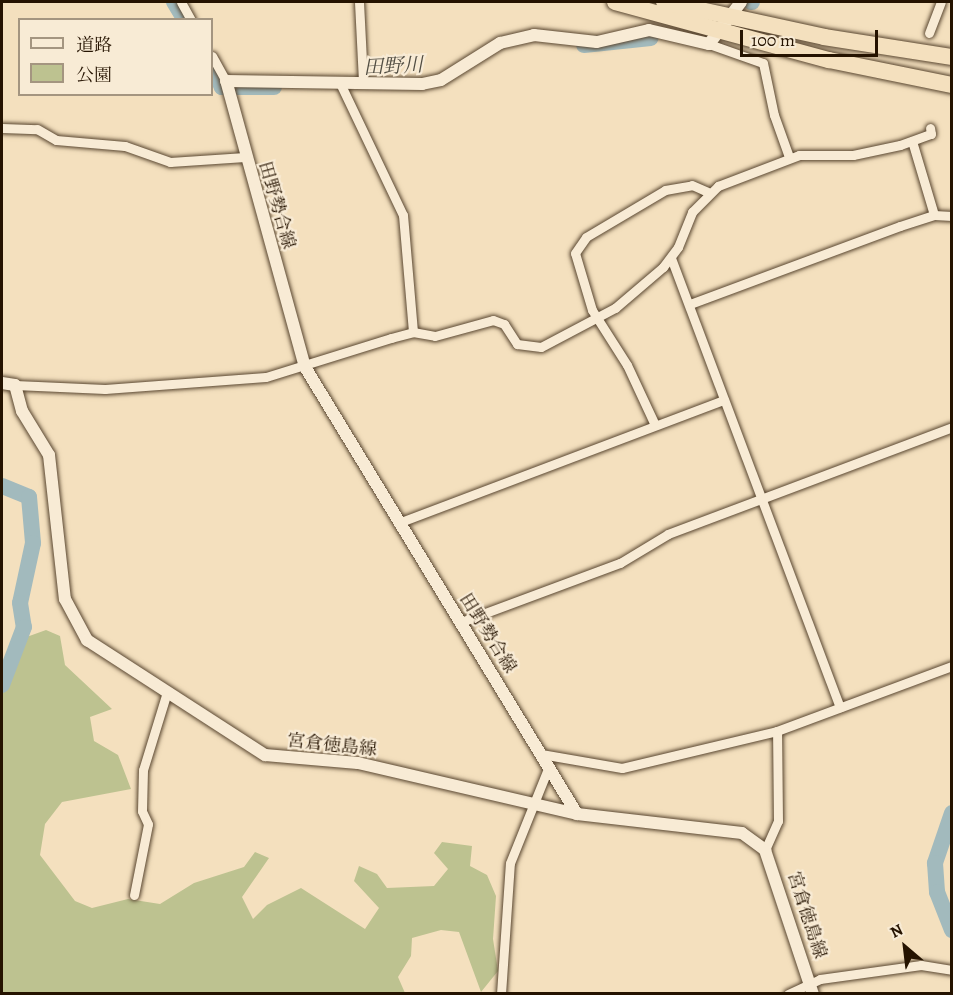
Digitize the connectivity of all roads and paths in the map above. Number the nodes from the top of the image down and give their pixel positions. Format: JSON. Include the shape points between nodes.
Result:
{"nodes":[{"id":1,"x":181,"y":2,"type":"edge"},
{"id":2,"x":359,"y":2,"type":"edge"},
{"id":3,"x":615,"y":2,"type":"edge"},
{"id":4,"x":664,"y":2,"type":"edge"},
{"id":5,"x":741,"y":2,"type":"edge"},
{"id":6,"x":941,"y":2,"type":"edge"},
{"id":7,"x":190,"y":18,"type":"edge"},
{"id":8,"x":717,"y":31,"type":"junction"},
{"id":9,"x":929,"y":33,"type":"dead end"},
{"id":10,"x":951,"y":57,"type":"edge"},
{"id":11,"x":213,"y":58,"type":"edge"},
{"id":12,"x":226,"y":81,"type":"junction"},
{"id":13,"x":363,"y":82,"type":"junction"},
{"id":14,"x":339,"y":84,"type":"junction"},
{"id":15,"x":951,"y":85,"type":"edge"},
{"id":16,"x":2,"y":128,"type":"edge"},
{"id":17,"x":930,"y":128,"type":"dead end"},
{"id":18,"x":912,"y":141,"type":"junction"},
{"id":19,"x":245,"y":157,"type":"junction"},
{"id":20,"x":789,"y":158,"type":"junction"},
{"id":21,"x":708,"y":192,"type":"junction"},
{"id":22,"x":934,"y":215,"type":"junction"},
{"id":23,"x":951,"y":216,"type":"edge"},
{"id":24,"x":671,"y":258,"type":"junction"},
{"id":25,"x":690,"y":304,"type":"junction"},
{"id":26,"x":597,"y":318,"type":"junction"},
{"id":27,"x":412,"y":332,"type":"junction"},
{"id":28,"x":305,"y":366,"type":"junction"},
{"id":29,"x":2,"y":383,"type":"edge"},
{"id":30,"x":15,"y":385,"type":"junction"},
{"id":31,"x":724,"y":400,"type":"junction"},
{"id":32,"x":655,"y":424,"type":"junction"},
{"id":33,"x":951,"y":427,"type":"edge"},
{"id":34,"x":761,"y":498,"type":"junction"},
{"id":35,"x":398,"y":523,"type":"junction"},
{"id":36,"x":462,"y":622,"type":"junction"},
{"id":37,"x":951,"y":666,"type":"edge"},
{"id":38,"x":167,"y":692,"type":"junction"},
{"id":39,"x":840,"y":707,"type":"junction"},
{"id":40,"x":777,"y":731,"type":"junction"},
{"id":41,"x":541,"y":754,"type":"junction"},
{"id":42,"x":549,"y":766,"type":"junction"},
{"id":43,"x":531,"y":805,"type":"junction"},
{"id":44,"x":577,"y":814,"type":"junction"},
{"id":45,"x":765,"y":850,"type":"junction"},
{"id":46,"x":134,"y":895,"type":"dead end"},
{"id":47,"x":951,"y":970,"type":"edge"},
{"id":48,"x":812,"y":989,"type":"edge"},
{"id":49,"x":501,"y":993,"type":"edge"},
{"id":50,"x":788,"y":993,"type":"edge"}],
"edges":[{"from":1,"to":7,"type":"street"},
{"from":2,"to":13,"type":"street"},
{"from":3,"to":8,"type":"highway"},
{"from":4,"to":8,"type":"highway"},
{"from":5,"to":8,"type":"main road"},
{"from":6,"to":9,"type":"street"},
{"from":8,"to":10,"type":"highway"},
{"from":8,"to":13,"type":"main road","via":[[649,30],[597,42],[534,35],[500,43],[441,80],[422,84]]},
{"from":8,"to":15,"type":"highway"},
{"from":8,"to":20,"type":"street","via":[[763,63],[774,115]]},
{"from":11,"to":12,"type":"street"},
{"from":12,"to":14,"type":"main road"},
{"from":12,"to":19,"type":"main road","name":"田野勢合線"},
{"from":13,"to":14,"type":"main road"},
{"from":14,"to":27,"type":"street","via":[[404,215]]},
{"from":16,"to":19,"type":"street","via":[[37,129],[65,142],[125,146],[170,162]]},
{"from":17,"to":18,"type":"street","via":[[931,134]]},
{"from":18,"to":20,"type":"street","via":[[853,155]]},
{"from":18,"to":22,"type":"street"},
{"from":19,"to":28,"type":"main road","name":"田野勢合線"},
{"from":20,"to":21,"type":"street"},
{"from":21,"to":24,"type":"street","via":[[684,226]]},
{"from":21,"to":26,"type":"street","via":[[692,185],[665,190],[577,247],[577,263]]},
{"from":22,"to":23,"type":"street"},
{"from":22,"to":25,"type":"street"},
{"from":24,"to":25,"type":"street"},
{"from":24,"to":26,"type":"street"},
{"from":25,"to":31,"type":"street"},
{"from":26,"to":27,"type":"street","via":[[530,348],[517,344],[504,324],[493,320],[435,336]]},
{"from":26,"to":32,"type":"street"},
{"from":27,"to":28,"type":"street"},
{"from":28,"to":30,"type":"street","via":[[213,383],[105,389]]},
{"from":28,"to":35,"type":"main road","name":"田野勢合線"},
{"from":29,"to":30,"type":"main road"},
{"from":30,"to":38,"type":"main road","name":"宮倉徳島線","via":[[22,411],[49,455],[65,599],[77,627],[87,640]]},
{"from":31,"to":32,"type":"street"},
{"from":31,"to":34,"type":"street"},
{"from":32,"to":35,"type":"street"},
{"from":33,"to":34,"type":"street"},
{"from":34,"to":36,"type":"street","via":[[668,534],[620,563]]},
{"from":34,"to":39,"type":"street"},
{"from":35,"to":36,"type":"main road","name":"田野勢合線"},
{"from":36,"to":41,"type":"main road","name":"田野勢合線"},
{"from":37,"to":39,"type":"street"},
{"from":38,"to":43,"type":"main road","name":"宮倉徳島線","via":[[266,755],[358,763]]},
{"from":38,"to":46,"type":"street","via":[[143,770],[142,811],[148,824]]},
{"from":39,"to":40,"type":"street"},
{"from":40,"to":41,"type":"street","via":[[622,768]]},
{"from":40,"to":45,"type":"street","via":[[778,821]]},
{"from":41,"to":42,"type":"main road","name":"田野勢合線"},
{"from":42,"to":43,"type":"street"},
{"from":42,"to":44,"type":"main road","name":"田野勢合線"},
{"from":43,"to":44,"type":"main road","name":"宮倉徳島線"},
{"from":43,"to":49,"type":"street","via":[[510,863]]},
{"from":44,"to":45,"type":"main road","name":"宮倉徳島線","via":[[742,833]]},
{"from":45,"to":48,"type":"main road","name":"宮倉徳島線"},
{"from":47,"to":48,"type":"street","via":[[921,965]]},
{"from":48,"to":50,"type":"street"}]}
